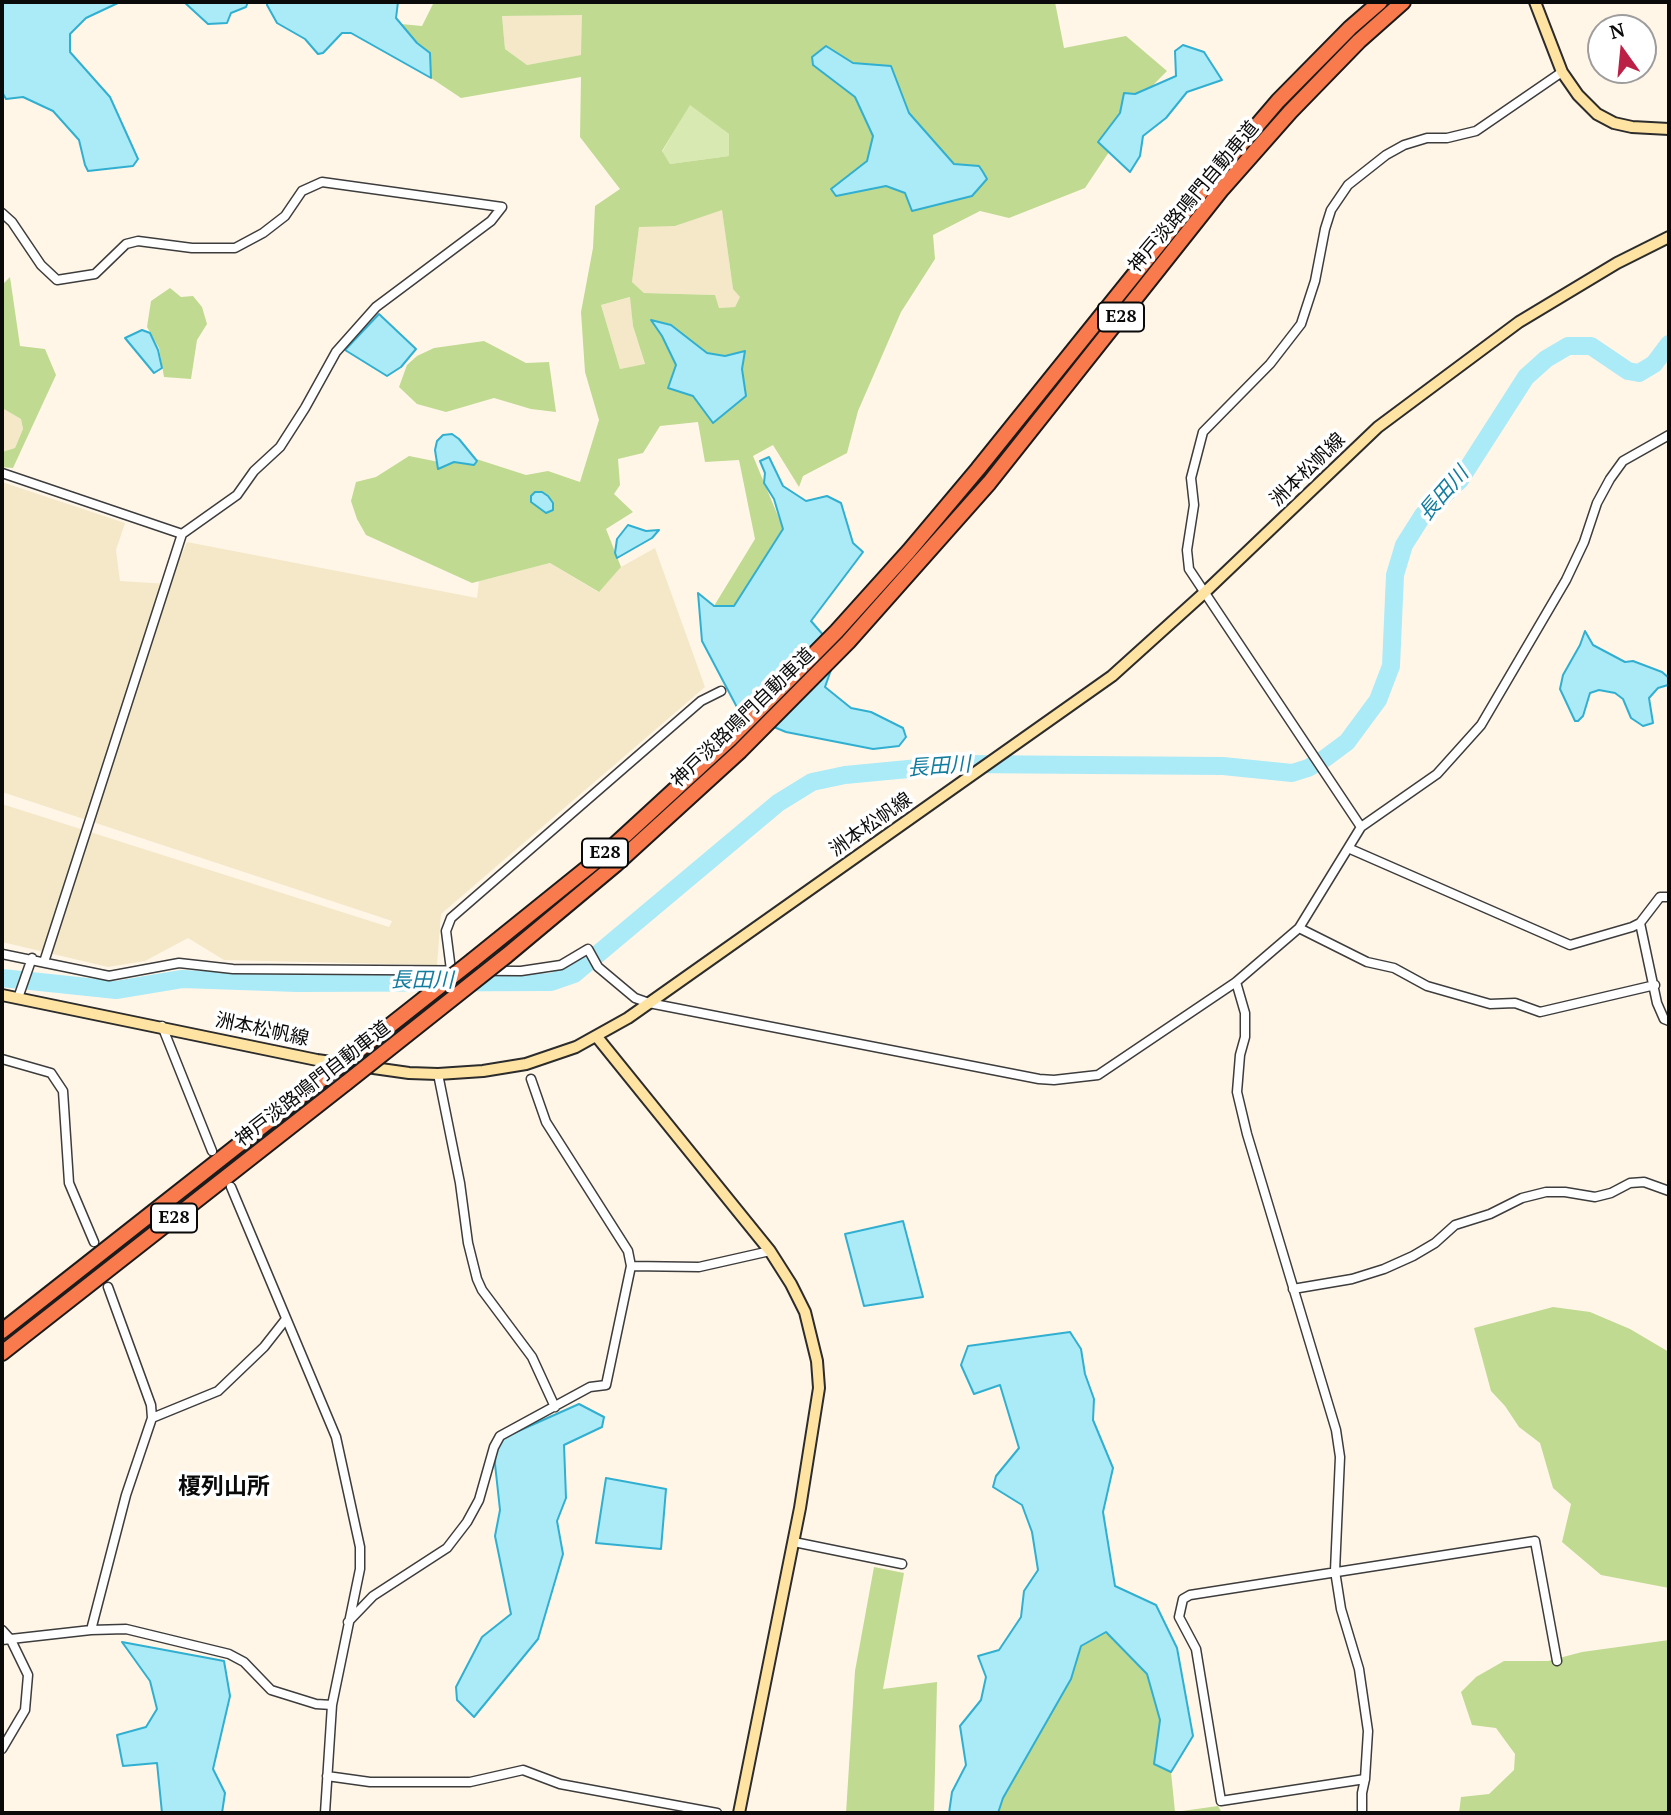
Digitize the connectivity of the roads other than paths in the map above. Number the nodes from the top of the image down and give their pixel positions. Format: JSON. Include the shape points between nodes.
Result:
{"nodes":[{"id":1,"x":1380,"y":2,"type":"edge"},
{"id":2,"x":1404,"y":2,"type":"edge"},
{"id":3,"x":1535,"y":2,"type":"edge"},
{"id":4,"x":1562,"y":72,"type":"junction"},
{"id":5,"x":1669,"y":130,"type":"edge"},
{"id":6,"x":2,"y":213,"type":"edge"},
{"id":7,"x":1669,"y":237,"type":"edge"},
{"id":8,"x":1669,"y":435,"type":"edge"},
{"id":9,"x":2,"y":474,"type":"edge"},
{"id":10,"x":181,"y":534,"type":"junction"},
{"id":11,"x":1204,"y":593,"type":"junction"},
{"id":12,"x":720,"y":691,"type":"dead end"},
{"id":13,"x":1361,"y":827,"type":"junction"},
{"id":14,"x":1348,"y":848,"type":"junction"},
{"id":15,"x":1669,"y":897,"type":"edge"},
{"id":16,"x":1640,"y":923,"type":"junction"},
{"id":17,"x":1299,"y":928,"type":"junction"},
{"id":18,"x":2,"y":954,"type":"edge"},
{"id":19,"x":32,"y":958,"type":"junction"},
{"id":20,"x":44,"y":962,"type":"junction"},
{"id":21,"x":451,"y":970,"type":"junction"},
{"id":22,"x":1236,"y":982,"type":"junction"},
{"id":23,"x":1655,"y":985,"type":"junction"},
{"id":24,"x":2,"y":995,"type":"edge"},
{"id":25,"x":18,"y":998,"type":"junction"},
{"id":26,"x":649,"y":1003,"type":"junction"},
{"id":27,"x":1669,"y":1021,"type":"edge"},
{"id":28,"x":162,"y":1026,"type":"junction"},
{"id":29,"x":597,"y":1037,"type":"junction"},
{"id":30,"x":2,"y":1059,"type":"edge"},
{"id":31,"x":438,"y":1074,"type":"junction"},
{"id":32,"x":531,"y":1079,"type":"dead end"},
{"id":33,"x":212,"y":1152,"type":"dead end"},
{"id":34,"x":231,"y":1187,"type":"dead end"},
{"id":35,"x":1669,"y":1191,"type":"edge"},
{"id":36,"x":93,"y":1242,"type":"dead end"},
{"id":37,"x":770,"y":1251,"type":"junction"},
{"id":38,"x":631,"y":1266,"type":"junction"},
{"id":39,"x":107,"y":1287,"type":"dead end"},
{"id":40,"x":1293,"y":1289,"type":"junction"},
{"id":41,"x":286,"y":1319,"type":"junction"},
{"id":42,"x":2,"y":1331,"type":"edge"},
{"id":43,"x":2,"y":1353,"type":"edge"},
{"id":44,"x":555,"y":1407,"type":"junction"},
{"id":45,"x":152,"y":1418,"type":"junction"},
{"id":46,"x":794,"y":1542,"type":"junction"},
{"id":47,"x":902,"y":1564,"type":"dead end"},
{"id":48,"x":1335,"y":1571,"type":"junction"},
{"id":49,"x":348,"y":1622,"type":"junction"},
{"id":50,"x":2,"y":1630,"type":"edge"},
{"id":51,"x":91,"y":1630,"type":"junction"},
{"id":52,"x":6,"y":1640,"type":"edge"},
{"id":53,"x":1557,"y":1661,"type":"dead end"},
{"id":54,"x":332,"y":1705,"type":"junction"},
{"id":55,"x":2,"y":1749,"type":"edge"},
{"id":56,"x":327,"y":1776,"type":"junction"},
{"id":57,"x":1365,"y":1779,"type":"junction"},
{"id":58,"x":325,"y":1813,"type":"edge"},
{"id":59,"x":716,"y":1813,"type":"edge"},
{"id":60,"x":739,"y":1813,"type":"edge"},
{"id":61,"x":1362,"y":1813,"type":"edge"}],
"edges":[{"from":1,"to":42,"type":"highway","name":"神戸淡路鳴門自動車道","number":"E28","bridge":true,"via":[[1278,101],[909,551],[731,738],[607,852]]},
{"from":2,"to":43,"type":"highway","name":"神戸淡路鳴門自動車道","number":"E28","bridge":true,"via":[[1290,112],[1222,189],[989,483],[848,642],[740,751],[506,956]]},
{"from":3,"to":4,"type":"main road"},
{"from":4,"to":5,"type":"main road","via":[[1597,114],[1632,127]]},
{"from":4,"to":11,"type":"street","via":[[1476,131],[1404,145],[1348,185],[1331,210],[1301,324],[1270,365],[1203,432],[1191,478],[1194,505],[1187,550],[1189,569]]},
{"from":6,"to":10,"type":"street","via":[[57,279],[95,274],[127,244],[138,241],[235,248],[263,233],[285,216],[302,191],[322,182],[502,207],[491,221],[376,307],[335,352],[280,447],[237,495]]},
{"from":7,"to":11,"type":"main road","name":"洲本松帆線","via":[[1519,322],[1378,427]]},
{"from":8,"to":13,"type":"street","via":[[1623,461],[1610,479],[1566,580],[1480,725],[1437,774]]},
{"from":9,"to":10,"type":"street"},
{"from":10,"to":20,"type":"street"},
{"from":11,"to":13,"type":"street"},
{"from":11,"to":26,"type":"main road","name":"洲本松帆線","via":[[1112,676]]},
{"from":12,"to":21,"type":"street","via":[[701,701],[451,918],[446,931]]},
{"from":13,"to":14,"type":"street"},
{"from":14,"to":16,"type":"street","via":[[1570,945]]},
{"from":14,"to":17,"type":"street"},
{"from":15,"to":16,"type":"street","via":[[1660,897]]},
{"from":16,"to":23,"type":"street"},
{"from":17,"to":22,"type":"street"},
{"from":17,"to":23,"type":"street","via":[[1427,986],[1490,1004],[1515,1003],[1541,1012]]},
{"from":18,"to":19,"type":"street"},
{"from":19,"to":20,"type":"street"},
{"from":19,"to":25,"type":"street"},
{"from":20,"to":21,"type":"street","via":[[109,976],[179,963],[233,969]]},
{"from":21,"to":26,"type":"street","via":[[521,971],[561,965],[588,949],[598,967],[635,998]]},
{"from":22,"to":26,"type":"street","via":[[1098,1075],[1054,1080]]},
{"from":22,"to":40,"type":"street","via":[[1245,1013],[1237,1092]]},
{"from":23,"to":27,"type":"street","via":[[1657,1003]]},
{"from":24,"to":25,"type":"main road","name":"洲本松帆線"},
{"from":25,"to":28,"type":"main road","name":"洲本松帆線"},
{"from":26,"to":29,"type":"main road","name":"洲本松帆線"},
{"from":28,"to":31,"type":"main road","name":"洲本松帆線","via":[[317,1060]]},
{"from":28,"to":33,"type":"street"},
{"from":29,"to":31,"type":"main road","name":"洲本松帆線","via":[[526,1064]]},
{"from":29,"to":37,"type":"main road"},
{"from":30,"to":36,"type":"street","via":[[51,1073],[63,1091],[69,1183]]},
{"from":31,"to":44,"type":"street","via":[[477,1279],[532,1357]]},
{"from":32,"to":38,"type":"street","via":[[546,1122],[615,1228]]},
{"from":34,"to":41,"type":"street"},
{"from":35,"to":40,"type":"street","via":[[1644,1182],[1595,1197],[1546,1192],[1522,1198],[1455,1225],[1435,1243],[1384,1269]]},
{"from":37,"to":38,"type":"street","via":[[699,1267]]},
{"from":37,"to":46,"type":"main road","via":[[805,1312],[817,1361],[819,1388]]},
{"from":38,"to":44,"type":"street","via":[[606,1385],[590,1387]]},
{"from":39,"to":45,"type":"street"},
{"from":40,"to":48,"type":"street","via":[[1336,1430],[1340,1457]]},
{"from":41,"to":45,"type":"street","via":[[218,1391]]},
{"from":41,"to":49,"type":"street","via":[[336,1437],[354,1515],[360,1569]]},
{"from":44,"to":49,"type":"street","via":[[496,1441],[479,1500],[447,1548],[373,1597]]},
{"from":45,"to":51,"type":"street","via":[[125,1494]]},
{"from":46,"to":47,"type":"street"},
{"from":46,"to":60,"type":"main road"},
{"from":48,"to":53,"type":"street","via":[[1535,1541]]},
{"from":48,"to":57,"type":"street","via":[[1340,1609],[1364,1694],[1368,1731]]},
{"from":48,"to":57,"type":"street","via":[[1190,1595],[1183,1599],[1179,1617],[1196,1649],[1221,1801]]},
{"from":49,"to":54,"type":"street"},
{"from":50,"to":52,"type":"street"},
{"from":51,"to":52,"type":"street"},
{"from":51,"to":54,"type":"street","via":[[126,1629],[229,1654],[244,1662],[271,1690]]},
{"from":52,"to":55,"type":"street","via":[[28,1675],[25,1710]]},
{"from":54,"to":56,"type":"street"},
{"from":56,"to":58,"type":"street"},
{"from":56,"to":59,"type":"street","via":[[370,1782],[470,1782],[523,1770],[560,1784]]},
{"from":57,"to":61,"type":"street"}]}
